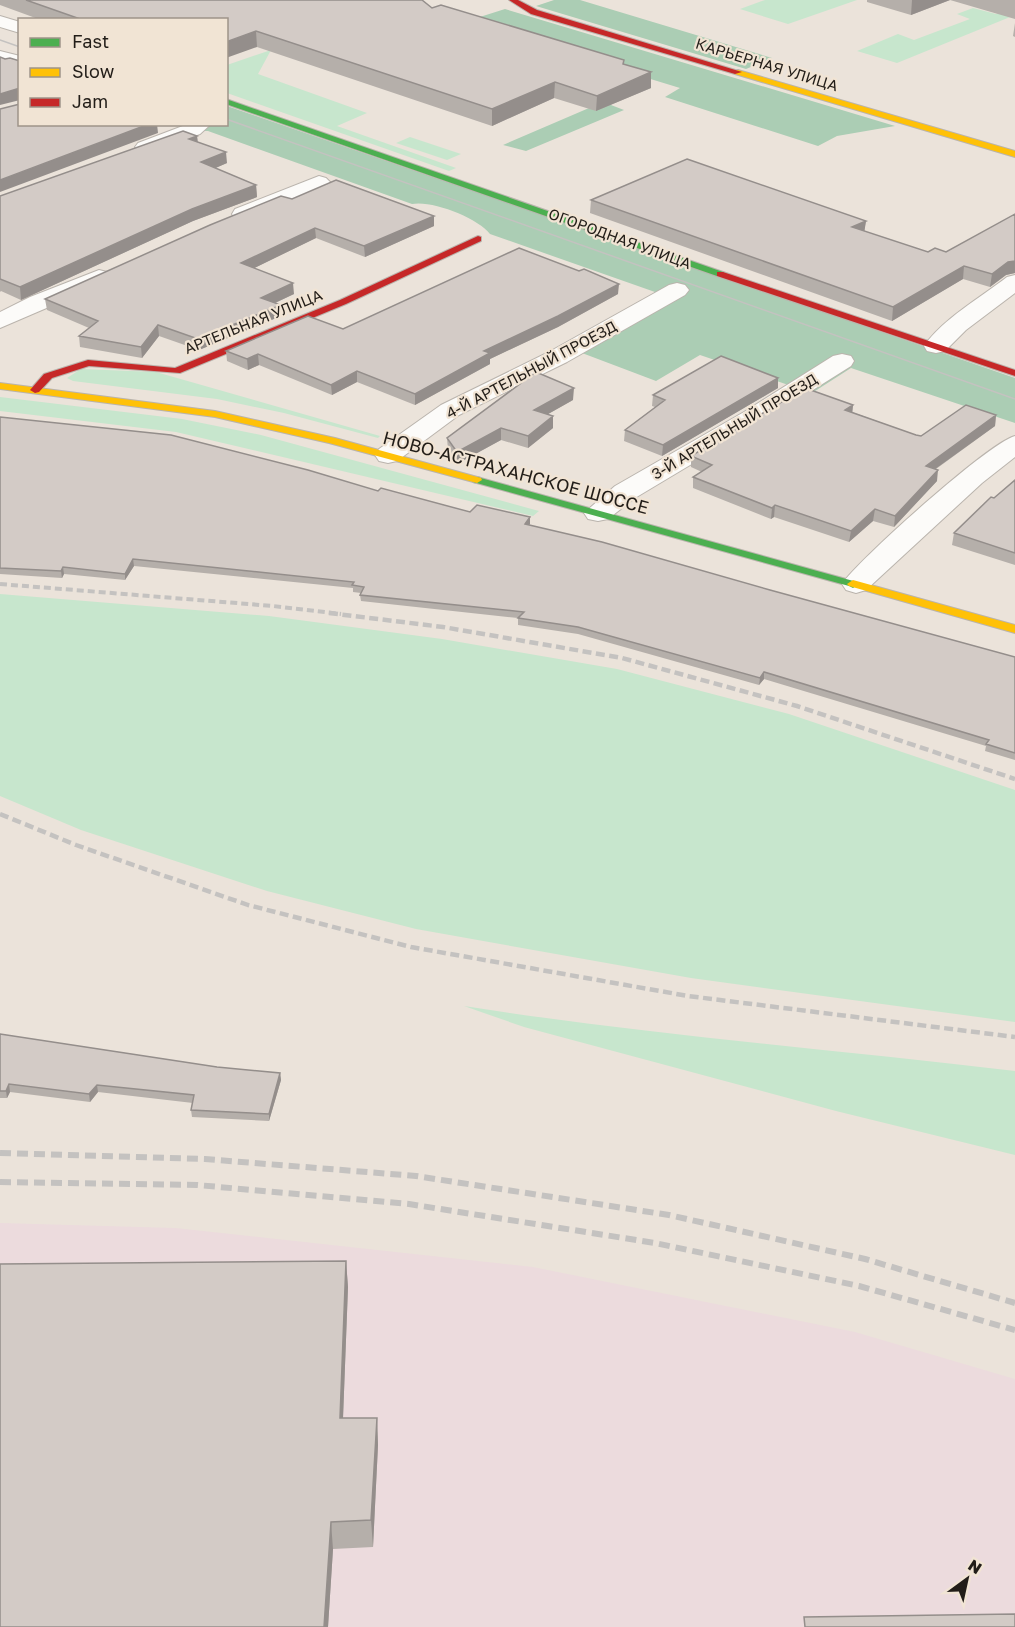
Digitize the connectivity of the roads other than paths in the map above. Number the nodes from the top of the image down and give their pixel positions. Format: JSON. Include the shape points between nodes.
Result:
{"nodes":[{"id":1,"x":513,"y":0,"type":"edge"},
{"id":2,"x":0,"y":21,"type":"edge"},
{"id":3,"x":18,"y":27,"type":"edge"},
{"id":4,"x":0,"y":57,"type":"edge"},
{"id":5,"x":18,"y":62,"type":"edge"},
{"id":6,"x":228,"y":102,"type":"edge"},
{"id":7,"x":198,"y":126,"type":"edge"},
{"id":8,"x":128,"y":153,"type":"edge"},
{"id":9,"x":1015,"y":154,"type":"edge"},
{"id":10,"x":319,"y":182,"type":"dead end"},
{"id":11,"x":221,"y":222,"type":"edge"},
{"id":12,"x":478,"y":239,"type":"dead end"},
{"id":13,"x":118,"y":268,"type":"edge"},
{"id":14,"x":1015,"y":282,"type":"edge"},
{"id":15,"x":677,"y":290,"type":"dead end"},
{"id":16,"x":0,"y":321,"type":"edge"},
{"id":17,"x":936,"y":346,"type":"junction"},
{"id":18,"x":842,"y":361,"type":"dead end"},
{"id":19,"x":1015,"y":373,"type":"edge"},
{"id":20,"x":0,"y":386,"type":"edge"},
{"id":21,"x":34,"y":390,"type":"junction"},
{"id":22,"x":1015,"y":444,"type":"edge"},
{"id":23,"x":388,"y":455,"type":"junction"},
{"id":24,"x":598,"y":513,"type":"junction"},
{"id":25,"x":856,"y":584,"type":"junction"},
{"id":26,"x":1015,"y":629,"type":"edge"}],
"edges":[{"from":1,"to":9,"type":"street","name":"КАРЬЕРНАЯ УЛИЦА","via":[[534,12]]},
{"from":2,"to":3,"type":"street"},
{"from":4,"to":5,"type":"street"},
{"from":6,"to":17,"type":"street","name":"ОГОРОДНАЯ УЛИЦА"},
{"from":7,"to":8,"type":"street"},
{"from":10,"to":11,"type":"street"},
{"from":12,"to":21,"type":"street","name":"АРТЕЛЬНАЯ УЛИЦА","via":[[343,302],[176,371],[88,363],[48,376]]},
{"from":13,"to":16,"type":"street"},
{"from":14,"to":17,"type":"street"},
{"from":15,"to":23,"type":"street","name":"4-Й АРТЕЛЬНЫЙ ПРОЕЗД","via":[[558,357],[450,410]]},
{"from":17,"to":19,"type":"street","name":"ОГОРОДНАЯ УЛИЦА"},
{"from":18,"to":24,"type":"street","name":"3-Й АРТЕЛЬНЫЙ ПРОЕЗД","via":[[624,492]]},
{"from":20,"to":21,"type":"street","name":"НОВО-АСТРАХАНСКОЕ ШОССЕ"},
{"from":21,"to":23,"type":"street","name":"НОВО-АСТРАХАНСКОЕ ШОССЕ","via":[[215,414]]},
{"from":22,"to":25,"type":"street"},
{"from":23,"to":24,"type":"street","name":"НОВО-АСТРАХАНСКОЕ ШОССЕ"},
{"from":24,"to":25,"type":"street","name":"НОВО-АСТРАХАНСКОЕ ШОССЕ"},
{"from":25,"to":26,"type":"street","name":"НОВО-АСТРАХАНСКОЕ ШОССЕ"}]}
